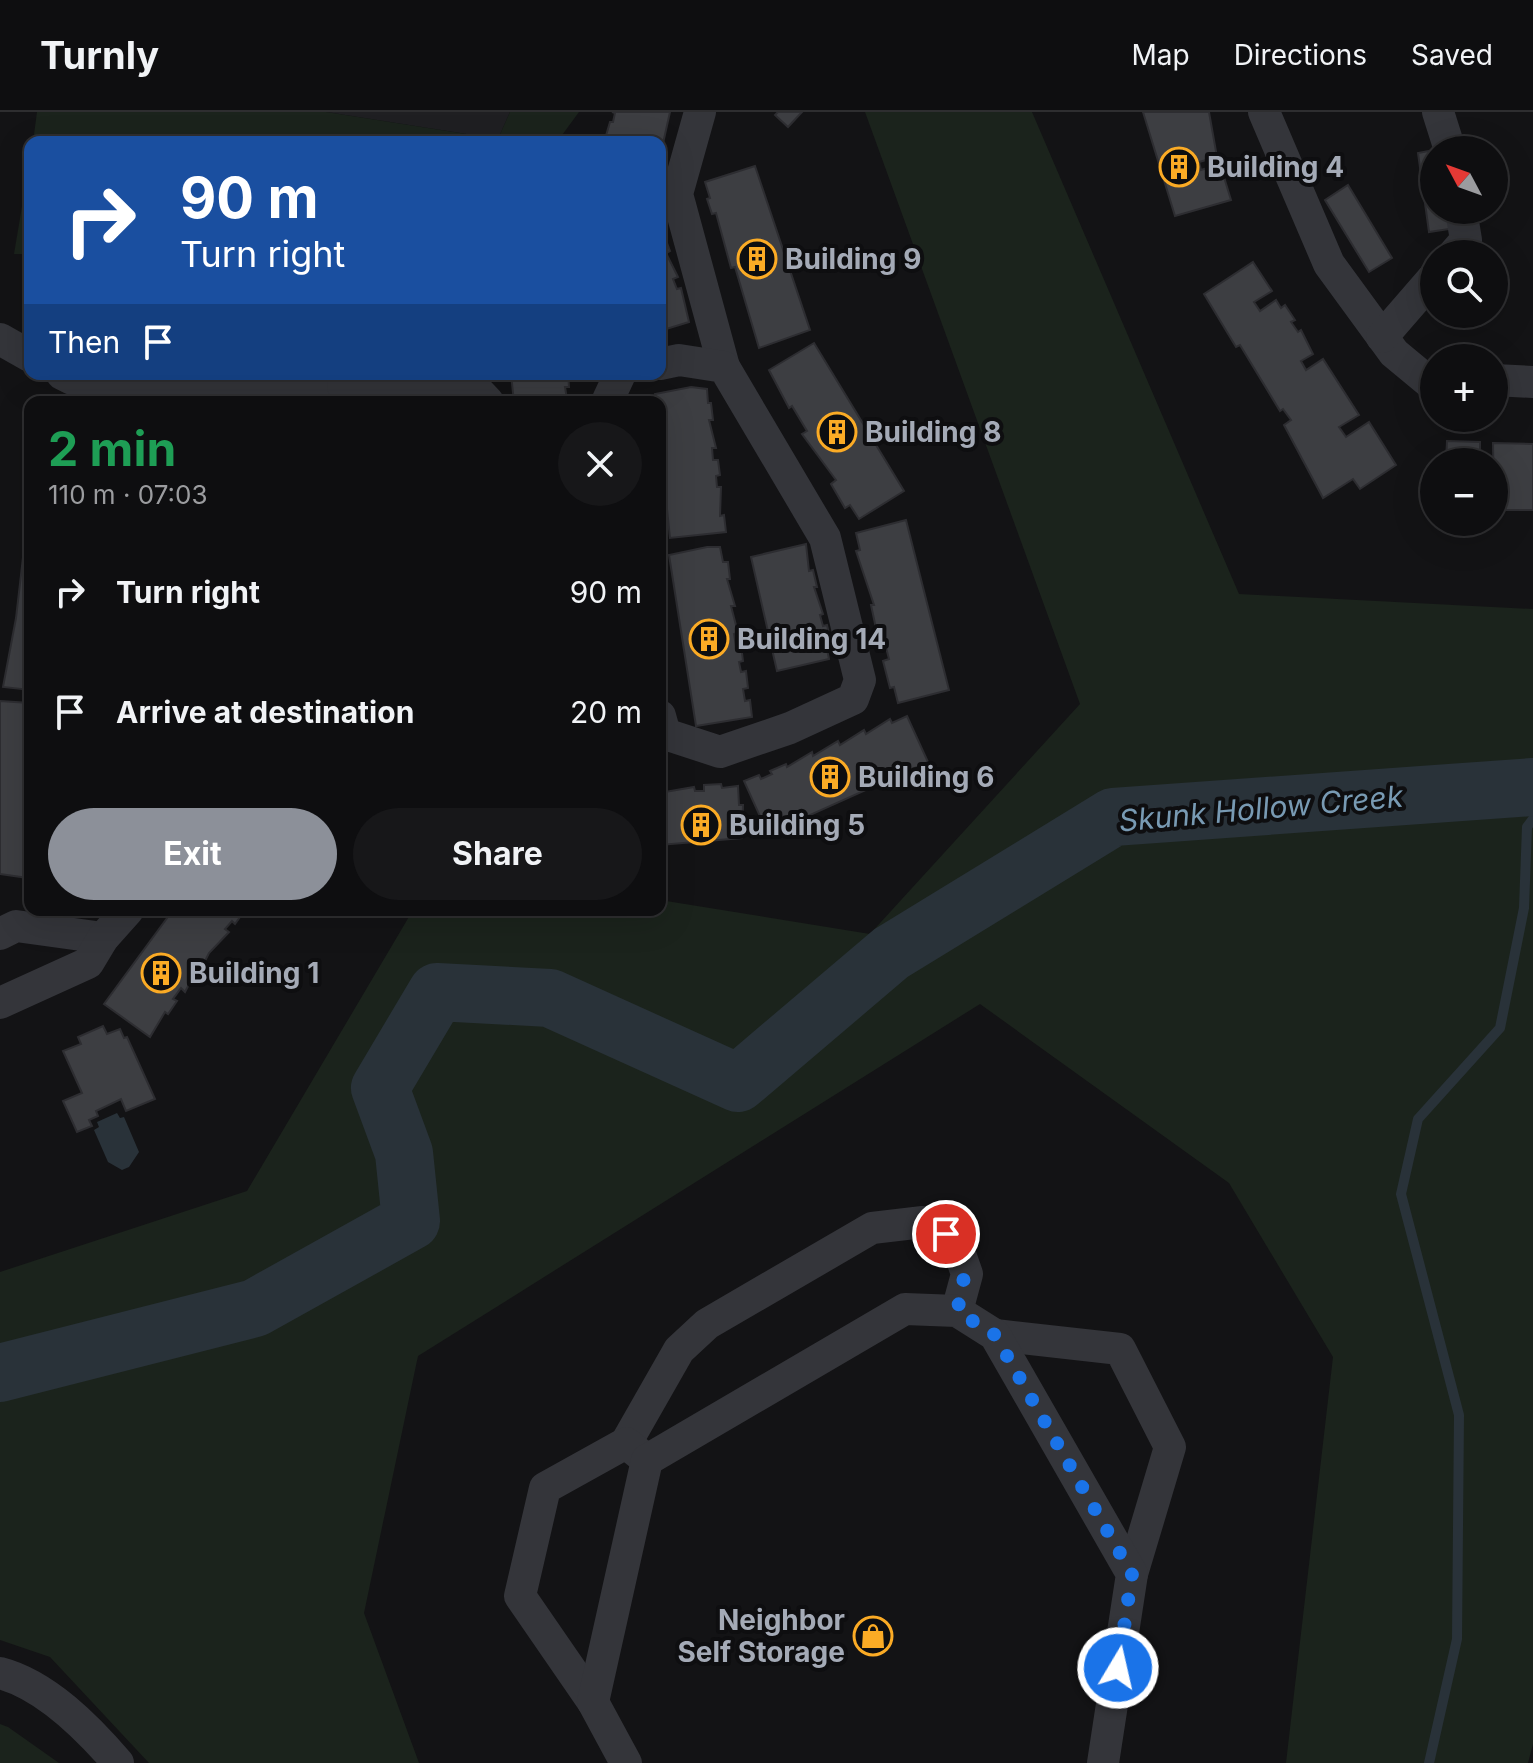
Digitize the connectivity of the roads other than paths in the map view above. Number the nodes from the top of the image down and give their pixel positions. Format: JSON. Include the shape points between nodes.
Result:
{"nodes":[{"id":1,"x":700,"y":112,"type":"edge"},
{"id":2,"x":1264,"y":112,"type":"edge"},
{"id":3,"x":1438,"y":112,"type":"edge"},
{"id":4,"x":1446,"y":136,"type":"edge"},
{"id":5,"x":1420,"y":293,"type":"edge"},
{"id":6,"x":1382,"y":337,"type":"junction"},
{"id":7,"x":0,"y":339,"type":"edge"},
{"id":8,"x":24,"y":353,"type":"edge"},
{"id":9,"x":666,"y":363,"type":"edge"},
{"id":10,"x":724,"y":367,"type":"junction"},
{"id":11,"x":1420,"y":372,"type":"edge"},
{"id":12,"x":116,"y":380,"type":"edge"},
{"id":13,"x":1508,"y":381,"type":"edge"},
{"id":14,"x":1533,"y":382,"type":"edge"},
{"id":15,"x":342,"y":394,"type":"edge"},
{"id":16,"x":482,"y":396,"type":"edge"},
{"id":17,"x":666,"y":734,"type":"edge"},
{"id":18,"x":123,"y":916,"type":"edge"},
{"id":19,"x":0,"y":934,"type":"edge"},
{"id":20,"x":103,"y":938,"type":"junction"},
{"id":21,"x":5,"y":991,"type":"edge"},
{"id":22,"x":957,"y":1311,"type":"junction"},
{"id":23,"x":995,"y":1335,"type":"junction"},
{"id":24,"x":637,"y":1452,"type":"junction"},
{"id":25,"x":1132,"y":1574,"type":"junction"},
{"id":26,"x":0,"y":1673,"type":"edge"},
{"id":27,"x":593,"y":1702,"type":"junction"},
{"id":28,"x":118,"y":1763,"type":"edge"},
{"id":29,"x":626,"y":1763,"type":"edge"},
{"id":30,"x":1103,"y":1763,"type":"edge"}],
"edges":[{"from":1,"to":10,"type":"street","via":[[677,194]]},
{"from":2,"to":6,"type":"street","via":[[1329,264]]},
{"from":3,"to":4,"type":"street"},
{"from":5,"to":6,"type":"street"},
{"from":6,"to":11,"type":"street"},
{"from":7,"to":8,"type":"street"},
{"from":9,"to":10,"type":"street"},
{"from":10,"to":17,"type":"street","via":[[825,538],[860,680],[853,699],[720,752]]},
{"from":12,"to":15,"type":"street"},
{"from":13,"to":14,"type":"street"},
{"from":15,"to":16,"type":"street","via":[[472,385]]},
{"from":18,"to":20,"type":"street"},
{"from":19,"to":20,"type":"street","via":[[16,926]]},
{"from":20,"to":21,"type":"street","via":[[88,963]]},
{"from":22,"to":23,"type":"street"},
{"from":22,"to":24,"type":"street","via":[[905,1309]]},
{"from":22,"to":24,"type":"street","via":[[967,1274],[946,1234],[923,1222],[872,1228],[707,1324],[679,1350]]},
{"from":23,"to":25,"type":"street"},
{"from":23,"to":25,"type":"street","via":[[1120,1349],[1170,1447]]},
{"from":24,"to":27,"type":"street"},
{"from":24,"to":27,"type":"street","via":[[545,1488],[520,1596]]},
{"from":25,"to":30,"type":"street"},
{"from":26,"to":28,"type":"street","via":[[46,1697],[93,1734]]},
{"from":27,"to":29,"type":"street"}]}
